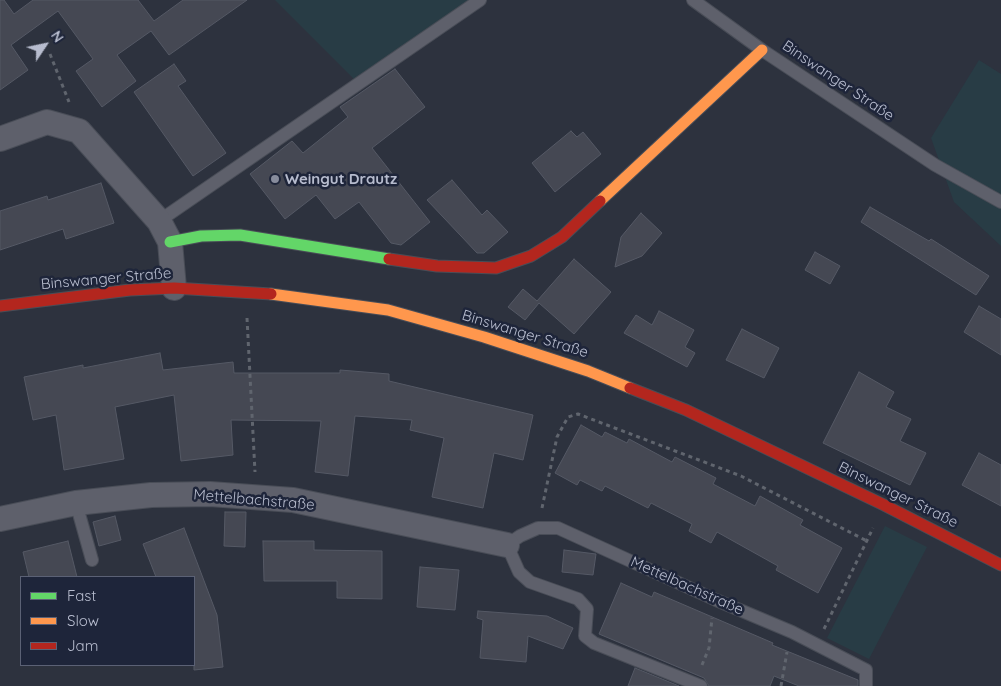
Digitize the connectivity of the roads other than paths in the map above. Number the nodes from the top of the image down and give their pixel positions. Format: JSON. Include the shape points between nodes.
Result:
{"nodes":[{"id":1,"x":480,"y":0,"type":"edge"},
{"id":2,"x":693,"y":0,"type":"edge"},
{"id":3,"x":762,"y":50,"type":"junction"},
{"id":4,"x":0,"y":139,"type":"edge"},
{"id":5,"x":1001,"y":202,"type":"edge"},
{"id":6,"x":165,"y":232,"type":"junction"},
{"id":7,"x":174,"y":288,"type":"junction"},
{"id":8,"x":0,"y":306,"type":"edge"},
{"id":9,"x":76,"y":503,"type":"junction"},
{"id":10,"x":0,"y":519,"type":"edge"},
{"id":11,"x":507,"y":545,"type":"junction"},
{"id":12,"x":92,"y":560,"type":"dead end"},
{"id":13,"x":1001,"y":565,"type":"edge"},
{"id":14,"x":697,"y":684,"type":"edge"},
{"id":15,"x":866,"y":686,"type":"edge"}],
"edges":[{"from":1,"to":6,"type":"lane"},
{"from":2,"to":3,"type":"lane"},
{"from":3,"to":5,"type":"lane","name":"Binswanger Straße","via":[[935,165]]},
{"from":3,"to":6,"type":"main road","name":"Binswanger Straße","via":[[562,237],[531,256],[496,268],[478,270],[437,266],[240,235],[201,236]]},
{"from":4,"to":6,"type":"street","via":[[47,122],[80,131]]},
{"from":6,"to":7,"type":"street"},
{"from":7,"to":8,"type":"main road","name":"Binswanger Straße","via":[[121,290]]},
{"from":7,"to":13,"type":"main road","name":"Binswanger Straße","via":[[246,291],[388,310],[588,371],[686,410]]},
{"from":9,"to":10,"type":"street","name":"Mettelbachstraße"},
{"from":9,"to":11,"type":"street","name":"Mettelbachstraße","via":[[151,495],[210,494],[293,500]]},
{"from":9,"to":12,"type":"lane"},
{"from":11,"to":14,"type":"lane","via":[[519,572],[530,582],[578,599],[587,609],[585,636],[594,643]]},
{"from":11,"to":15,"type":"lane","name":"Mettelbachstraße","via":[[538,528],[558,528],[817,644],[866,670]]}]}
